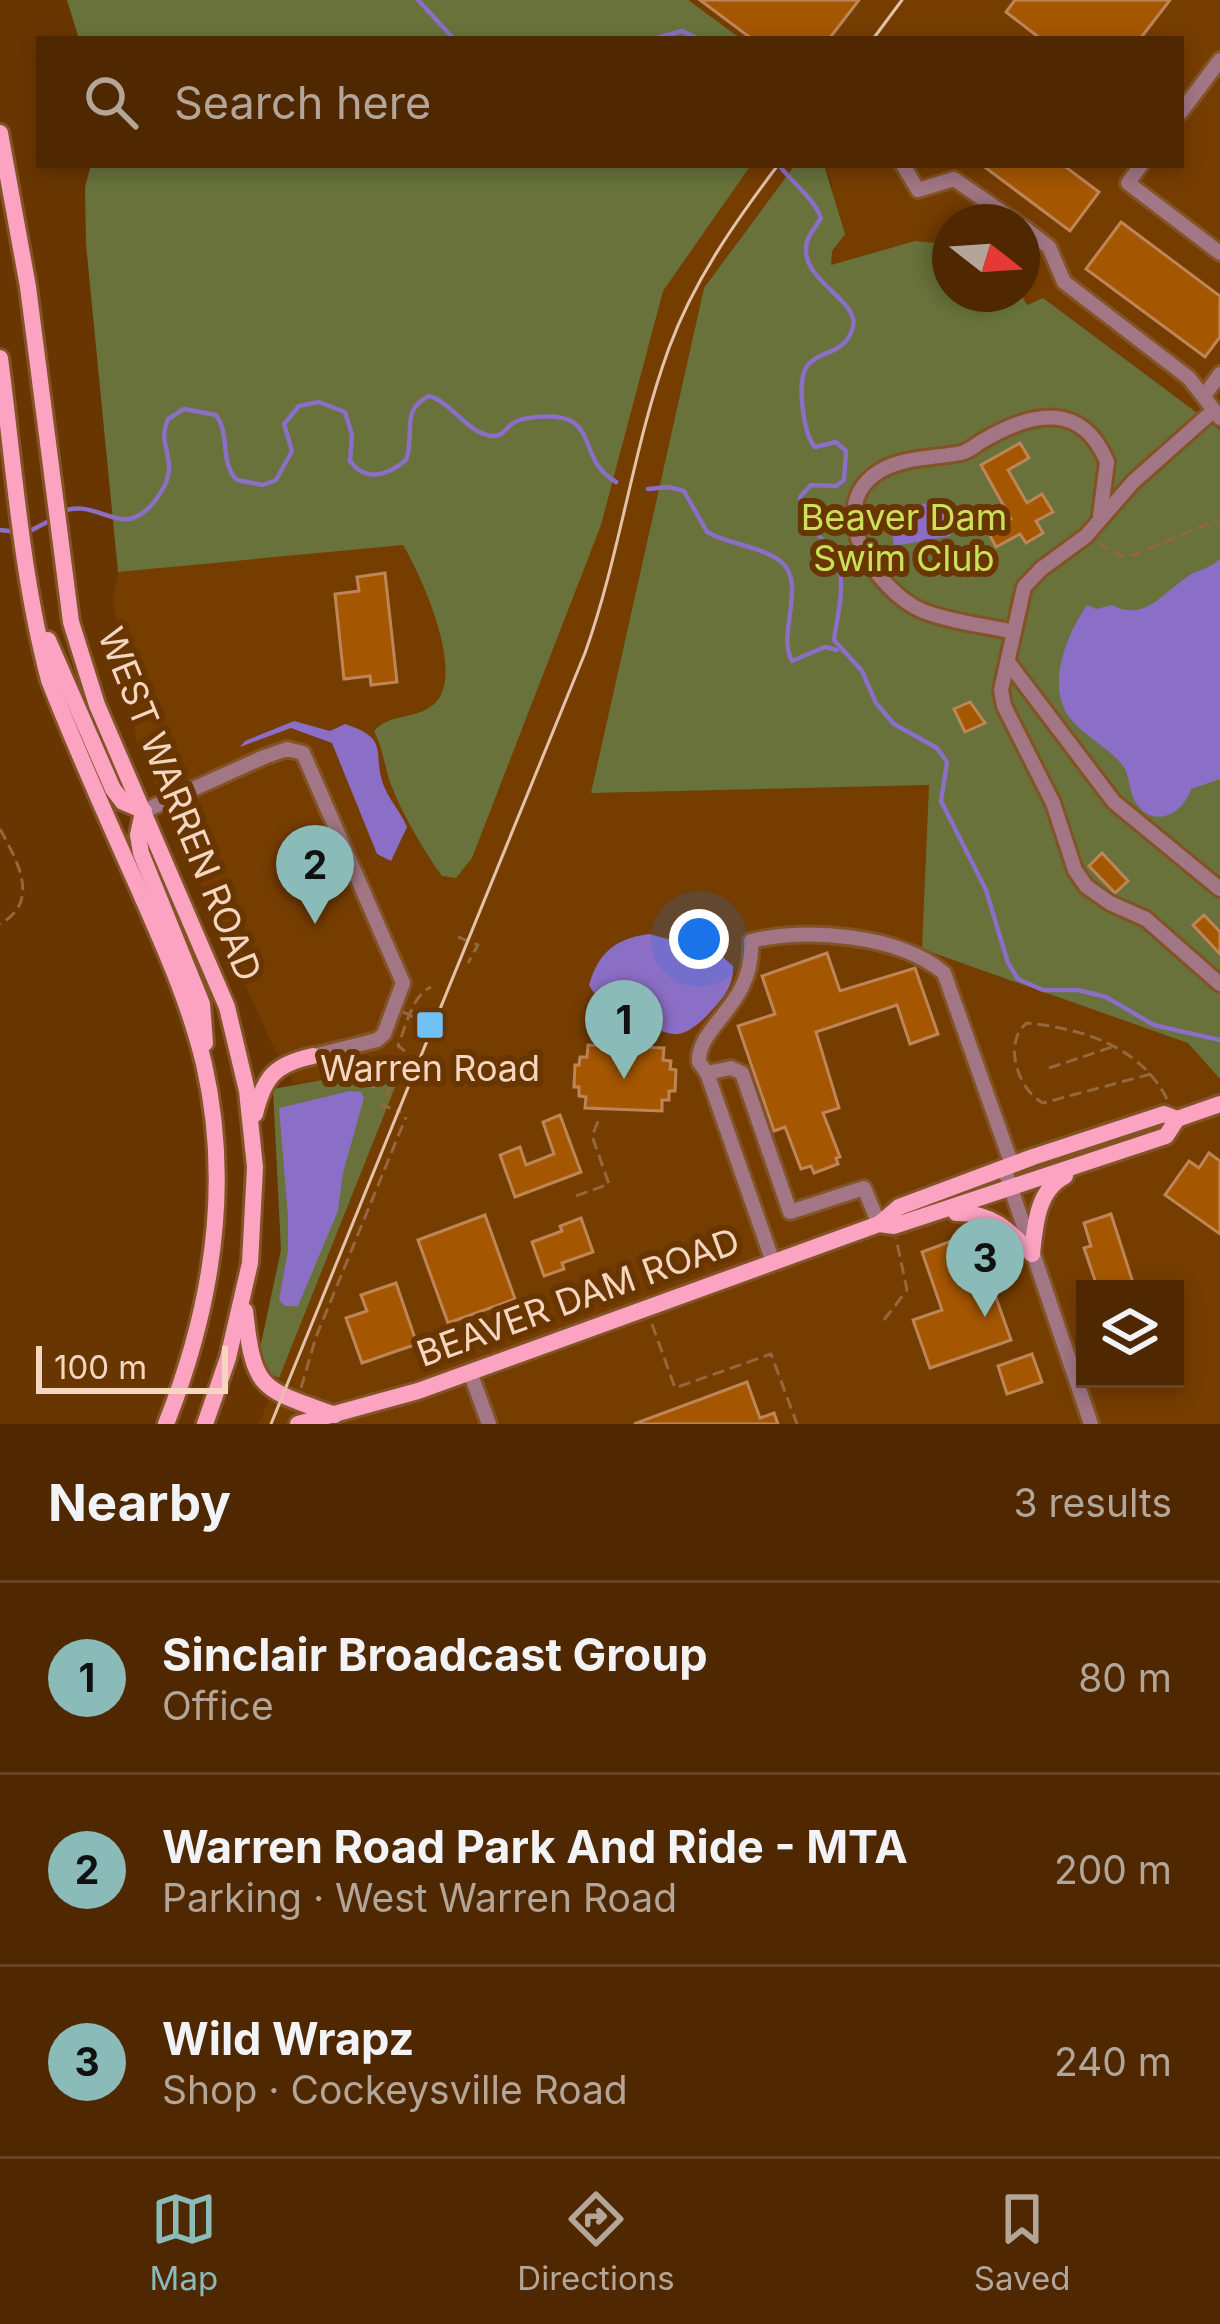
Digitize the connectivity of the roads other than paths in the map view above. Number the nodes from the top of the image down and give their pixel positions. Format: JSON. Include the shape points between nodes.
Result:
{"nodes":[{"id":1,"x":1220,"y":60,"type":"edge"},
{"id":2,"x":1184,"y":108,"type":"edge"},
{"id":3,"x":0,"y":133,"type":"edge"},
{"id":4,"x":905,"y":168,"type":"edge"},
{"id":5,"x":1139,"y":168,"type":"edge"},
{"id":6,"x":990,"y":204,"type":"edge"},
{"id":7,"x":1040,"y":240,"type":"edge"},
{"id":8,"x":1220,"y":253,"type":"edge"},
{"id":9,"x":0,"y":358,"type":"edge"},
{"id":10,"x":1220,"y":374,"type":"edge"},
{"id":11,"x":1204,"y":396,"type":"junction"},
{"id":12,"x":1216,"y":415,"type":"edge"},
{"id":13,"x":1100,"y":516,"type":"junction"},
{"id":14,"x":29,"y":589,"type":"junction"},
{"id":15,"x":1013,"y":632,"type":"junction"},
{"id":16,"x":1008,"y":662,"type":"junction"},
{"id":17,"x":144,"y":811,"type":"junction"},
{"id":18,"x":1220,"y":889,"type":"edge"},
{"id":19,"x":1220,"y":984,"type":"edge"},
{"id":20,"x":313,"y":1056,"type":"joint"},
{"id":21,"x":707,"y":1073,"type":"junction"},
{"id":22,"x":210,"y":1101,"type":"junction"},
{"id":23,"x":1220,"y":1104,"type":"edge"},
{"id":24,"x":1177,"y":1119,"type":"junction"},
{"id":25,"x":252,"y":1127,"type":"junction"},
{"id":26,"x":1089,"y":1163,"type":"junction"},
{"id":27,"x":1008,"y":1166,"type":"junction"},
{"id":28,"x":1011,"y":1190,"type":"junction"},
{"id":29,"x":931,"y":1214,"type":"junction"},
{"id":30,"x":879,"y":1224,"type":"junction"},
{"id":31,"x":1032,"y":1254,"type":"junction"},
{"id":32,"x":772,"y":1262,"type":"junction"},
{"id":33,"x":244,"y":1302,"type":"junction"},
{"id":34,"x":470,"y":1372,"type":"junction"},
{"id":35,"x":337,"y":1420,"type":"edge"},
{"id":36,"x":166,"y":1424,"type":"edge"},
{"id":37,"x":205,"y":1424,"type":"edge"},
{"id":38,"x":298,"y":1424,"type":"edge"},
{"id":39,"x":489,"y":1424,"type":"edge"},
{"id":40,"x":1091,"y":1424,"type":"edge"}],
"edges":[{"from":1,"to":2,"type":"street"},
{"from":3,"to":17,"type":"main road","name":"WEST WARREN ROAD","via":[[70,622]]},
{"from":4,"to":6,"type":"street","via":[[918,190],[954,179]]},
{"from":5,"to":8,"type":"street","via":[[1128,183]]},
{"from":7,"to":11,"type":"street","via":[[1064,282]]},
{"from":9,"to":14,"type":"main road","name":"WEST WARREN ROAD"},
{"from":10,"to":11,"type":"street"},
{"from":11,"to":12,"type":"street"},
{"from":12,"to":13,"type":"street"},
{"from":13,"to":15,"type":"street","via":[[1024,587]]},
{"from":13,"to":15,"type":"street","via":[[1104,454],[1084,430],[1056,416],[1017,424],[965,453],[882,470],[862,490],[854,517],[881,580],[920,610]]},
{"from":14,"to":17,"type":"main road","via":[[113,790]]},
{"from":14,"to":22,"type":"main road","name":"WEST WARREN ROAD","via":[[49,680],[187,1004]]},
{"from":15,"to":16,"type":"street"},
{"from":16,"to":18,"type":"street","via":[[1114,802]]},
{"from":16,"to":19,"type":"street","via":[[1004,706],[1053,803],[1075,870]]},
{"from":17,"to":20,"type":"street","via":[[264,757],[292,748],[303,753],[403,983],[377,1040]]},
{"from":17,"to":22,"type":"main road","via":[[141,853],[202,1004]]},
{"from":17,"to":25,"type":"main road","name":"WEST WARREN ROAD","via":[[226,1007]]},
{"from":20,"to":25,"type":"main road","via":[[273,1070]]},
{"from":21,"to":27,"type":"street","via":[[698,1052],[742,993],[751,941],[824,932],[875,943],[944,973]]},
{"from":21,"to":30,"type":"street","via":[[742,1073],[790,1212],[864,1188]]},
{"from":21,"to":32,"type":"street"},
{"from":22,"to":36,"type":"main road","name":"WEST WARREN ROAD","via":[[213,1259]]},
{"from":23,"to":24,"type":"main road","name":"BEAVER DAM ROAD"},
{"from":24,"to":26,"type":"main road","name":"BEAVER DAM ROAD","via":[[1166,1136]]},
{"from":24,"to":27,"type":"main road","name":"BEAVER DAM ROAD","via":[[1164,1114]]},
{"from":25,"to":33,"type":"main road","name":"WEST WARREN ROAD","via":[[255,1215]]},
{"from":26,"to":28,"type":"main road","name":"BEAVER DAM ROAD"},
{"from":26,"to":31,"type":"main road","via":[[1054,1181],[1037,1213]]},
{"from":27,"to":28,"type":"street"},
{"from":27,"to":30,"type":"main road","name":"BEAVER DAM ROAD","via":[[898,1207]]},
{"from":28,"to":29,"type":"main road","name":"BEAVER DAM ROAD"},
{"from":28,"to":31,"type":"street"},
{"from":29,"to":30,"type":"main road","name":"BEAVER DAM ROAD"},
{"from":29,"to":31,"type":"main road","via":[[985,1216]]},
{"from":30,"to":32,"type":"main road","name":"BEAVER DAM ROAD"},
{"from":31,"to":40,"type":"street"},
{"from":32,"to":34,"type":"main road","name":"BEAVER DAM ROAD"},
{"from":33,"to":35,"type":"main road","via":[[248,1353],[266,1385]]},
{"from":33,"to":37,"type":"main road","name":"WEST WARREN ROAD"},
{"from":34,"to":35,"type":"main road","name":"BEAVER DAM ROAD"},
{"from":34,"to":39,"type":"street"},
{"from":35,"to":38,"type":"main road","name":"BEAVER DAM ROAD"}]}
